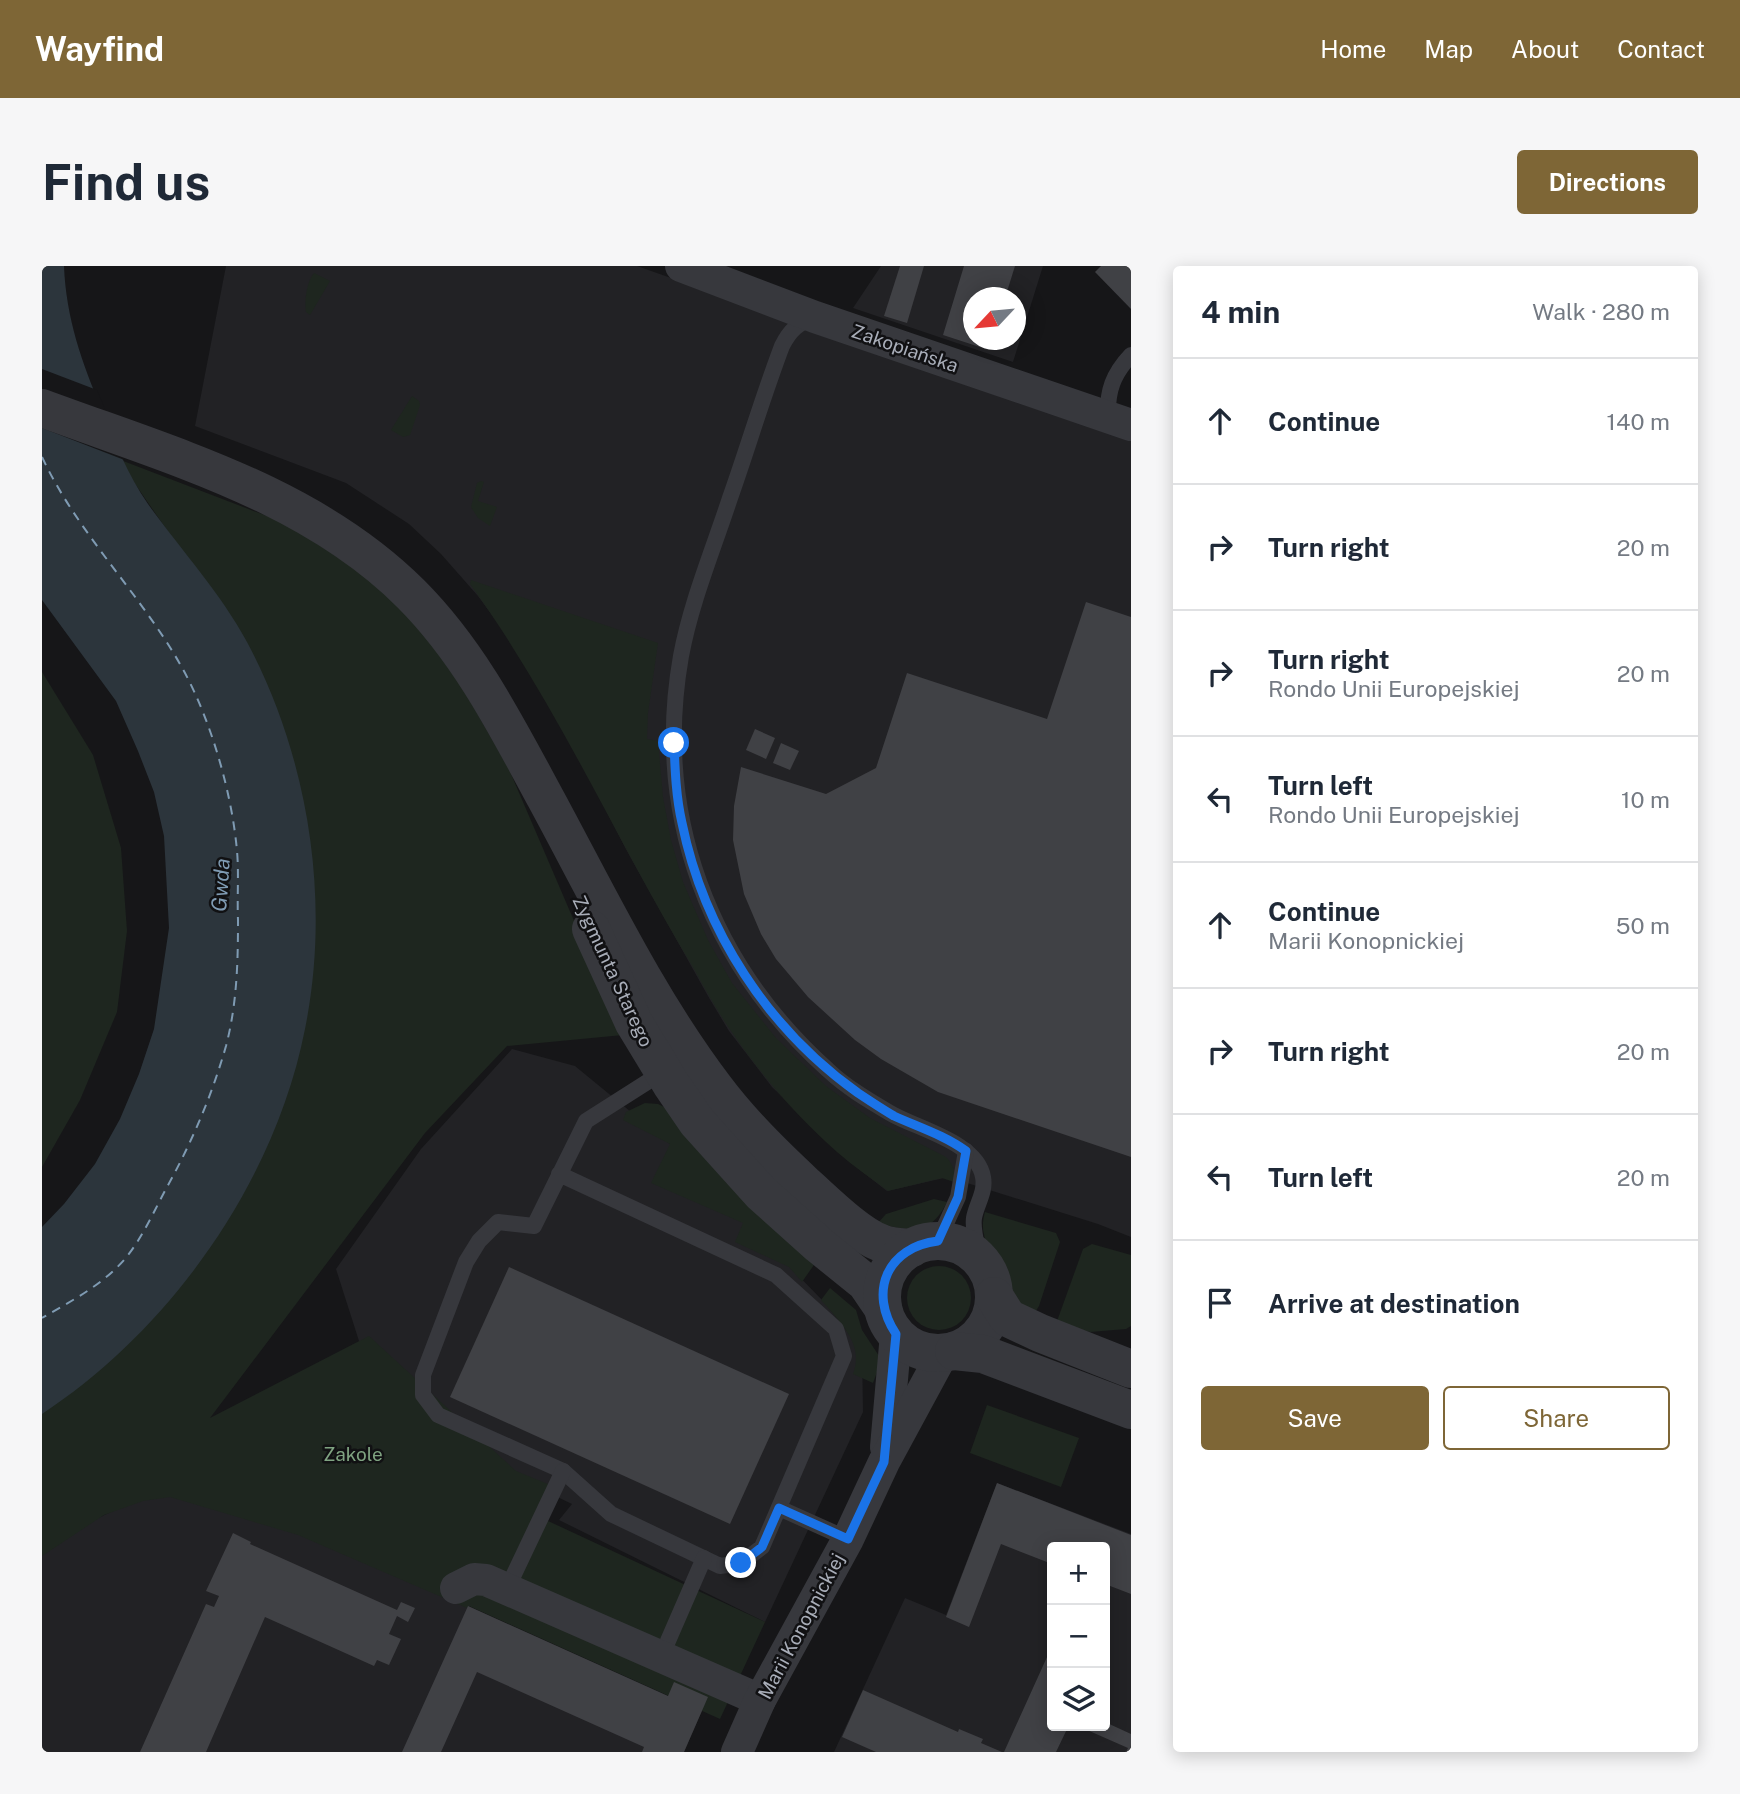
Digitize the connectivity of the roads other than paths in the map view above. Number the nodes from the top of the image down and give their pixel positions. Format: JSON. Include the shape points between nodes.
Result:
{"nodes":[{"id":1,"x":681,"y":266,"type":"edge"},
{"id":2,"x":815,"y":317,"type":"junction"},
{"id":3,"x":1131,"y":355,"type":"edge"},
{"id":4,"x":42,"y":408,"type":"edge"},
{"id":5,"x":1119,"y":421,"type":"edge"},
{"id":6,"x":505,"y":724,"type":"junction"},
{"id":7,"x":663,"y":1072,"type":"junction"},
{"id":8,"x":966,"y":1151,"type":"junction"},
{"id":9,"x":559,"y":1174,"type":"junction"},
{"id":10,"x":925,"y":1245,"type":"junction"},
{"id":11,"x":980,"y":1261,"type":"junction"},
{"id":12,"x":994,"y":1296,"type":"junction"},
{"id":13,"x":889,"y":1321,"type":"junction"},
{"id":14,"x":948,"y":1352,"type":"junction"},
{"id":15,"x":1131,"y":1369,"type":"edge"},
{"id":16,"x":1131,"y":1410,"type":"edge"},
{"id":17,"x":884,"y":1462,"type":"junction"},
{"id":18,"x":563,"y":1471,"type":"junction"},
{"id":19,"x":779,"y":1508,"type":"junction"},
{"id":20,"x":848,"y":1539,"type":"junction"},
{"id":21,"x":704,"y":1558,"type":"junction"},
{"id":22,"x":507,"y":1589,"type":"junction"},
{"id":23,"x":453,"y":1594,"type":"dead end"},
{"id":24,"x":661,"y":1657,"type":"junction"},
{"id":25,"x":760,"y":1700,"type":"junction"},
{"id":26,"x":737,"y":1752,"type":"edge"}],
"edges":[{"from":1,"to":2,"type":"street","name":"Zakopiańska"},
{"from":2,"to":5,"type":"street","name":"Zakopiańska"},
{"from":2,"to":8,"type":"lane","via":[[796,325],[782,346],[694,606],[674,713],[682,823],[718,929],[779,1021],[831,1073],[860,1094]]},
{"from":3,"to":5,"type":"lane","via":[[1113,379],[1107,398]]},
{"from":4,"to":6,"type":"street","name":"Zygmunta Starego","via":[[271,496],[359,549],[396,579],[448,634]]},
{"from":6,"to":7,"type":"street","name":"Zygmunta Starego","via":[[601,953]]},
{"from":6,"to":10,"type":"street","name":"Zygmunta Starego","via":[[623,942],[716,1090],[774,1154],[850,1223],[881,1244]]},
{"from":7,"to":9,"type":"lane","via":[[586,1121]]},
{"from":7,"to":13,"type":"street","name":"Zygmunta Starego","via":[[735,1166],[866,1283]]},
{"from":8,"to":10,"type":"lane","via":[[958,1197]]},
{"from":8,"to":11,"type":"lane","via":[[984,1178],[973,1219]]},
{"from":9,"to":18,"type":"lane","via":[[534,1226],[498,1222],[466,1262],[424,1374],[423,1395],[438,1415]]},
{"from":9,"to":19,"type":"lane","via":[[776,1275],[836,1329],[844,1356]]},
{"from":10,"to":11,"type":"street","via":[[961,1247]]},
{"from":10,"to":13,"type":"street","via":[[900,1256],[891,1267],[882,1294]]},
{"from":11,"to":12,"type":"street"},
{"from":12,"to":14,"type":"street","via":[[983,1330],[965,1346]]},
{"from":12,"to":15,"type":"street","via":[[1008,1318]]},
{"from":13,"to":14,"type":"street","via":[[917,1349]]},
{"from":13,"to":17,"type":"street","name":"Marii Konopnickiej"},
{"from":14,"to":16,"type":"street","via":[[983,1354]]},
{"from":14,"to":17,"type":"street","name":"Marii Konopnickiej"},
{"from":17,"to":20,"type":"street","name":"Marii Konopnickiej"},
{"from":18,"to":21,"type":"lane","via":[[611,1514]]},
{"from":18,"to":22,"type":"lane"},
{"from":19,"to":20,"type":"lane"},
{"from":19,"to":21,"type":"lane","via":[[762,1547],[741,1563],[720,1566]]},
{"from":20,"to":25,"type":"street","name":"Marii Konopnickiej"},
{"from":21,"to":24,"type":"lane"},
{"from":22,"to":23,"type":"street","via":[[474,1579]]},
{"from":22,"to":24,"type":"street"},
{"from":24,"to":25,"type":"street"},
{"from":25,"to":26,"type":"street","name":"Marii Konopnickiej"}]}
